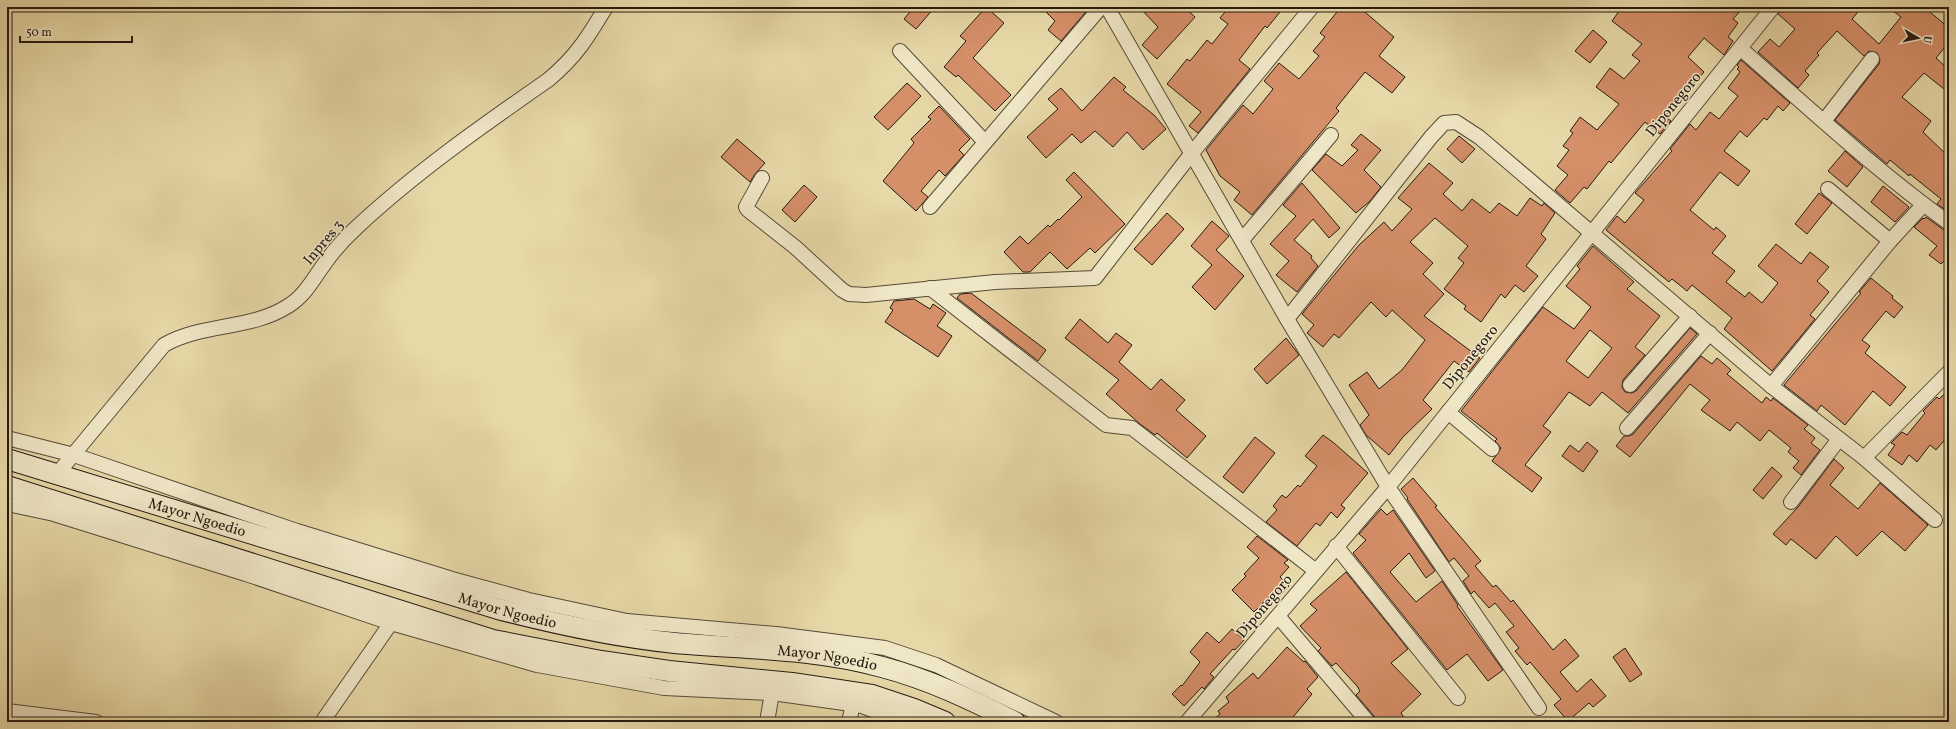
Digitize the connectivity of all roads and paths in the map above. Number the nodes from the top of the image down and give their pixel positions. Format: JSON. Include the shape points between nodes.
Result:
{"nodes":[{"id":1,"x":606,"y":7,"type":"edge"},
{"id":2,"x":1101,"y":7,"type":"edge"},
{"id":3,"x":1107,"y":7,"type":"edge"},
{"id":4,"x":1312,"y":7,"type":"edge"},
{"id":5,"x":1774,"y":7,"type":"edge"},
{"id":6,"x":1740,"y":48,"type":"junction"},
{"id":7,"x":900,"y":52,"type":"dead end"},
{"id":8,"x":1872,"y":59,"type":"dead end"},
{"id":9,"x":1824,"y":121,"type":"junction"},
{"id":10,"x":1331,"y":135,"type":"dead end"},
{"id":11,"x":986,"y":142,"type":"junction"},
{"id":12,"x":1192,"y":153,"type":"junction"},
{"id":13,"x":762,"y":178,"type":"dead end"},
{"id":14,"x":1828,"y":189,"type":"dead end"},
{"id":15,"x":1924,"y":205,"type":"junction"},
{"id":16,"x":930,"y":207,"type":"dead end"},
{"id":17,"x":1949,"y":223,"type":"edge"},
{"id":18,"x":1592,"y":232,"type":"junction"},
{"id":19,"x":1242,"y":240,"type":"junction"},
{"id":20,"x":1890,"y":241,"type":"junction"},
{"id":21,"x":930,"y":288,"type":"junction"},
{"id":22,"x":1690,"y":316,"type":"junction"},
{"id":23,"x":1287,"y":319,"type":"junction"},
{"id":24,"x":1710,"y":333,"type":"junction"},
{"id":25,"x":1949,"y":372,"type":"edge"},
{"id":26,"x":1630,"y":385,"type":"dead end"},
{"id":27,"x":1772,"y":386,"type":"junction"},
{"id":28,"x":1448,"y":412,"type":"junction"},
{"id":29,"x":1627,"y":428,"type":"dead end"},
{"id":30,"x":7,"y":438,"type":"edge"},
{"id":31,"x":1839,"y":439,"type":"junction"},
{"id":32,"x":1492,"y":449,"type":"dead end"},
{"id":33,"x":74,"y":455,"type":"junction"},
{"id":34,"x":1864,"y":458,"type":"junction"},
{"id":35,"x":7,"y":459,"type":"edge"},
{"id":36,"x":58,"y":473,"type":"junction"},
{"id":37,"x":7,"y":486,"type":"edge"},
{"id":38,"x":1388,"y":487,"type":"junction"},
{"id":39,"x":1790,"y":502,"type":"dead end"},
{"id":40,"x":7,"y":504,"type":"edge"},
{"id":41,"x":1935,"y":520,"type":"dead end"},
{"id":42,"x":1336,"y":546,"type":"junction"},
{"id":43,"x":1316,"y":571,"type":"junction"},
{"id":44,"x":1278,"y":616,"type":"junction"},
{"id":45,"x":391,"y":623,"type":"junction"},
{"id":46,"x":881,"y":666,"type":"junction"},
{"id":47,"x":872,"y":695,"type":"junction"},
{"id":48,"x":771,"y":696,"type":"junction"},
{"id":49,"x":1458,"y":698,"type":"dead end"},
{"id":50,"x":1540,"y":708,"type":"dead end"},
{"id":51,"x":7,"y":712,"type":"edge"},
{"id":52,"x":851,"y":713,"type":"edge"},
{"id":53,"x":96,"y":722,"type":"edge"},
{"id":54,"x":322,"y":722,"type":"edge"},
{"id":55,"x":767,"y":722,"type":"edge"},
{"id":56,"x":904,"y":722,"type":"edge"},
{"id":57,"x":946,"y":722,"type":"edge"},
{"id":58,"x":1015,"y":722,"type":"edge"},
{"id":59,"x":1056,"y":722,"type":"edge"},
{"id":60,"x":1187,"y":722,"type":"edge"},
{"id":61,"x":1368,"y":722,"type":"edge"}],
"edges":[{"from":1,"to":33,"type":"street","name":"Inpres 3","via":[[580,49],[566,65],[423,169],[382,204],[342,241],[300,298],[275,313],[180,337],[164,345]]},
{"from":2,"to":11,"type":"street"},
{"from":3,"to":12,"type":"street"},
{"from":4,"to":12,"type":"street"},
{"from":5,"to":6,"type":"street","name":"Diponegoro"},
{"from":6,"to":9,"type":"street"},
{"from":6,"to":18,"type":"street","name":"Diponegoro"},
{"from":7,"to":11,"type":"street"},
{"from":8,"to":9,"type":"street"},
{"from":9,"to":15,"type":"street"},
{"from":10,"to":19,"type":"street"},
{"from":11,"to":16,"type":"street"},
{"from":12,"to":19,"type":"street"},
{"from":12,"to":21,"type":"street","via":[[1095,278],[995,282]]},
{"from":13,"to":21,"type":"street","via":[[746,206],[747,209],[848,294],[866,295]]},
{"from":14,"to":20,"type":"street"},
{"from":15,"to":17,"type":"street"},
{"from":15,"to":20,"type":"street"},
{"from":18,"to":22,"type":"street"},
{"from":18,"to":23,"type":"street","via":[[1479,137],[1460,124],[1448,121],[1432,137]]},
{"from":18,"to":28,"type":"street","name":"Diponegoro"},
{"from":19,"to":23,"type":"street"},
{"from":20,"to":27,"type":"street"},
{"from":21,"to":43,"type":"street","via":[[1106,425],[1132,428]]},
{"from":22,"to":24,"type":"street"},
{"from":22,"to":26,"type":"street"},
{"from":23,"to":38,"type":"street"},
{"from":24,"to":27,"type":"street"},
{"from":24,"to":29,"type":"street"},
{"from":25,"to":34,"type":"street"},
{"from":27,"to":31,"type":"street"},
{"from":28,"to":32,"type":"street"},
{"from":28,"to":38,"type":"street","name":"Diponegoro"},
{"from":30,"to":33,"type":"street"},
{"from":31,"to":34,"type":"street"},
{"from":31,"to":39,"type":"street"},
{"from":33,"to":36,"type":"street","name":"Inpres 3"},
{"from":33,"to":59,"type":"street","via":[[297,531],[529,600],[627,621],[776,634],[885,648],[936,665]]},
{"from":34,"to":41,"type":"street"},
{"from":35,"to":36,"type":"street","name":"Mayor Ngoedio"},
{"from":36,"to":46,"type":"street","name":"Mayor Ngoedio","via":[[527,617],[632,638],[804,652]]},
{"from":37,"to":47,"type":"street","name":"Mayor Ngoedio","via":[[493,640],[669,671],[792,683]]},
{"from":38,"to":42,"type":"street","name":"Diponegoro"},
{"from":38,"to":50,"type":"street"},
{"from":40,"to":45,"type":"street","via":[[54,514]]},
{"from":42,"to":43,"type":"street","name":"Diponegoro"},
{"from":42,"to":49,"type":"street"},
{"from":43,"to":44,"type":"street","name":"Diponegoro"},
{"from":44,"to":60,"type":"street","name":"Diponegoro"},
{"from":44,"to":61,"type":"street"},
{"from":45,"to":48,"type":"street","via":[[544,666],[664,688]]},
{"from":45,"to":54,"type":"street"},
{"from":46,"to":47,"type":"street"},
{"from":46,"to":58,"type":"street","name":"Mayor Ngoedio","via":[[924,680]]},
{"from":47,"to":57,"type":"street","name":"Mayor Ngoedio"},
{"from":48,"to":52,"type":"street"},
{"from":48,"to":55,"type":"street"},
{"from":51,"to":53,"type":"street"},
{"from":52,"to":56,"type":"street"}]}
